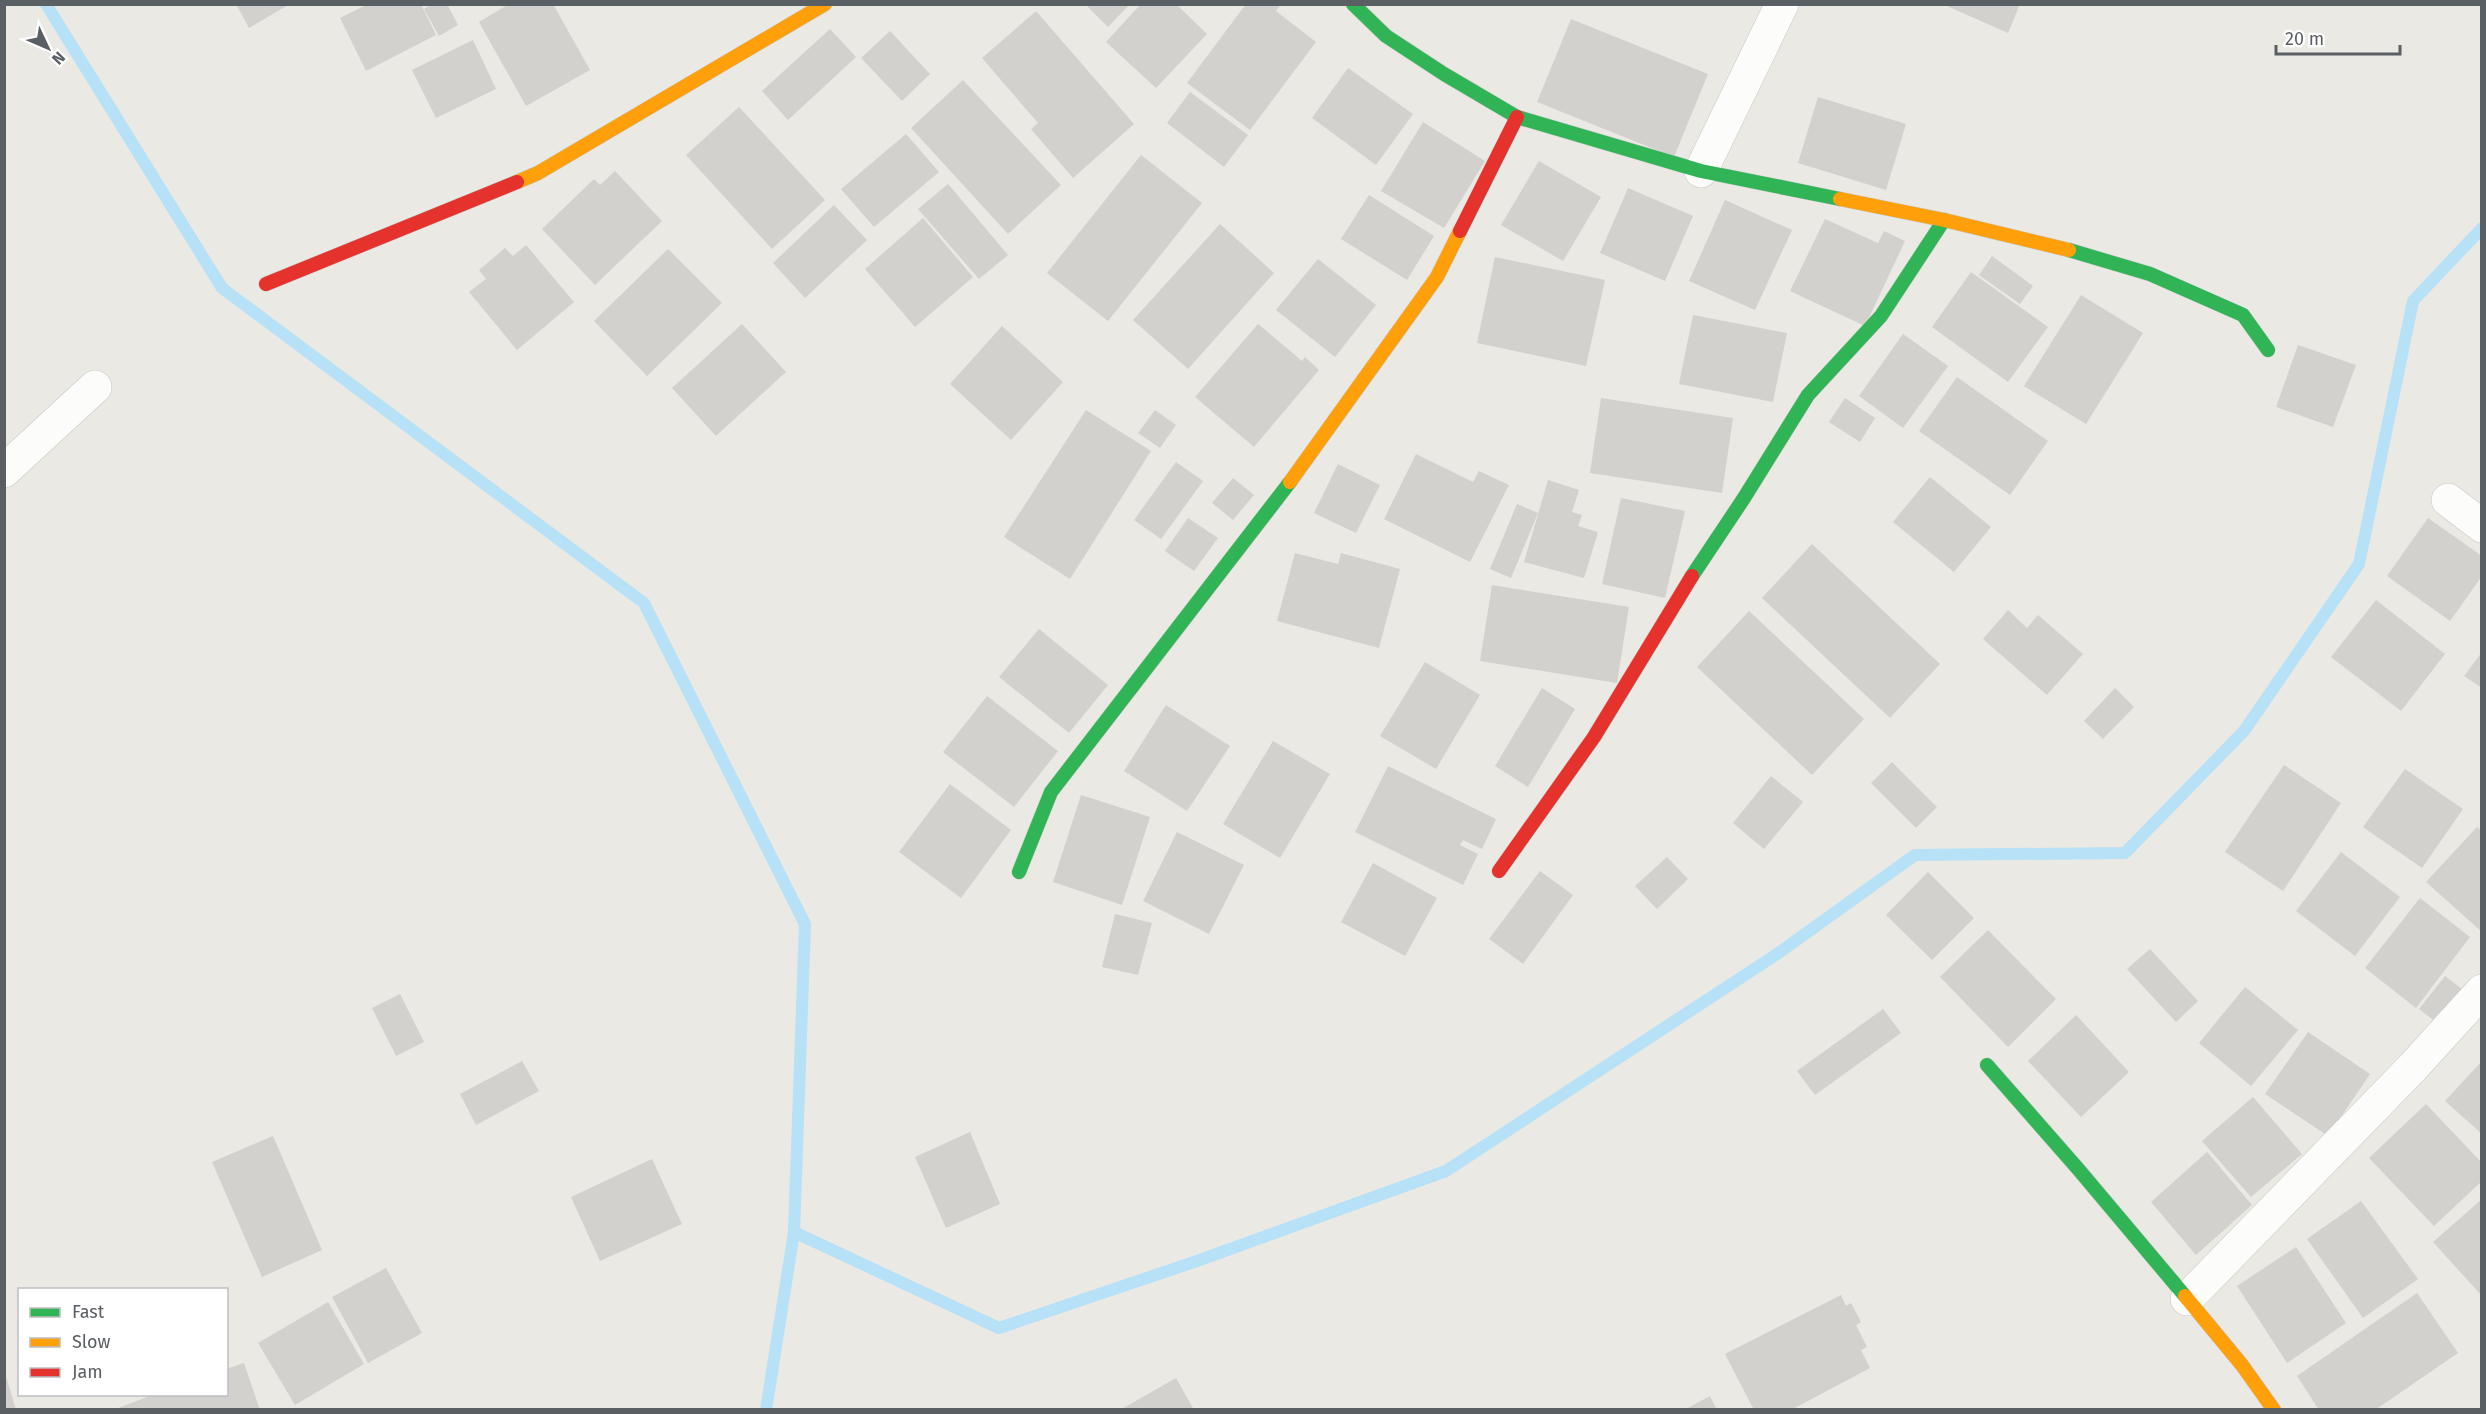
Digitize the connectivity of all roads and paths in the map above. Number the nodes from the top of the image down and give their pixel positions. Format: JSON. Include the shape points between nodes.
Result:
{"nodes":[{"id":1,"x":825,"y":4,"type":"edge"},
{"id":2,"x":1353,"y":4,"type":"edge"},
{"id":3,"x":1782,"y":4,"type":"edge"},
{"id":4,"x":1518,"y":117,"type":"junction"},
{"id":5,"x":1701,"y":171,"type":"junction"},
{"id":6,"x":1944,"y":220,"type":"junction"},
{"id":7,"x":266,"y":284,"type":"dead end"},
{"id":8,"x":2268,"y":350,"type":"dead end"},
{"id":9,"x":95,"y":387,"type":"dead end"},
{"id":10,"x":4,"y":471,"type":"edge"},
{"id":11,"x":2448,"y":500,"type":"dead end"},
{"id":12,"x":2481,"y":526,"type":"edge"},
{"id":13,"x":1499,"y":871,"type":"dead end"},
{"id":14,"x":1019,"y":872,"type":"dead end"},
{"id":15,"x":2481,"y":991,"type":"edge"},
{"id":16,"x":1987,"y":1065,"type":"dead end"},
{"id":17,"x":2187,"y":1299,"type":"junction"},
{"id":18,"x":2274,"y":1410,"type":"edge"}],
"edges":[{"from":1,"to":7,"type":"street","via":[[538,173]]},
{"from":2,"to":4,"type":"street","via":[[1386,36]]},
{"from":3,"to":5,"type":"street"},
{"from":4,"to":5,"type":"street"},
{"from":4,"to":14,"type":"street","via":[[1437,277],[1307,459],[1050,792]]},
{"from":5,"to":6,"type":"street"},
{"from":6,"to":8,"type":"street","via":[[2056,246],[2150,274],[2243,315]]},
{"from":6,"to":13,"type":"street","via":[[1881,315],[1808,395],[1594,736]]},
{"from":9,"to":10,"type":"street"},
{"from":11,"to":12,"type":"street"},
{"from":15,"to":17,"type":"street"},
{"from":16,"to":17,"type":"street"},
{"from":17,"to":18,"type":"street"}]}
